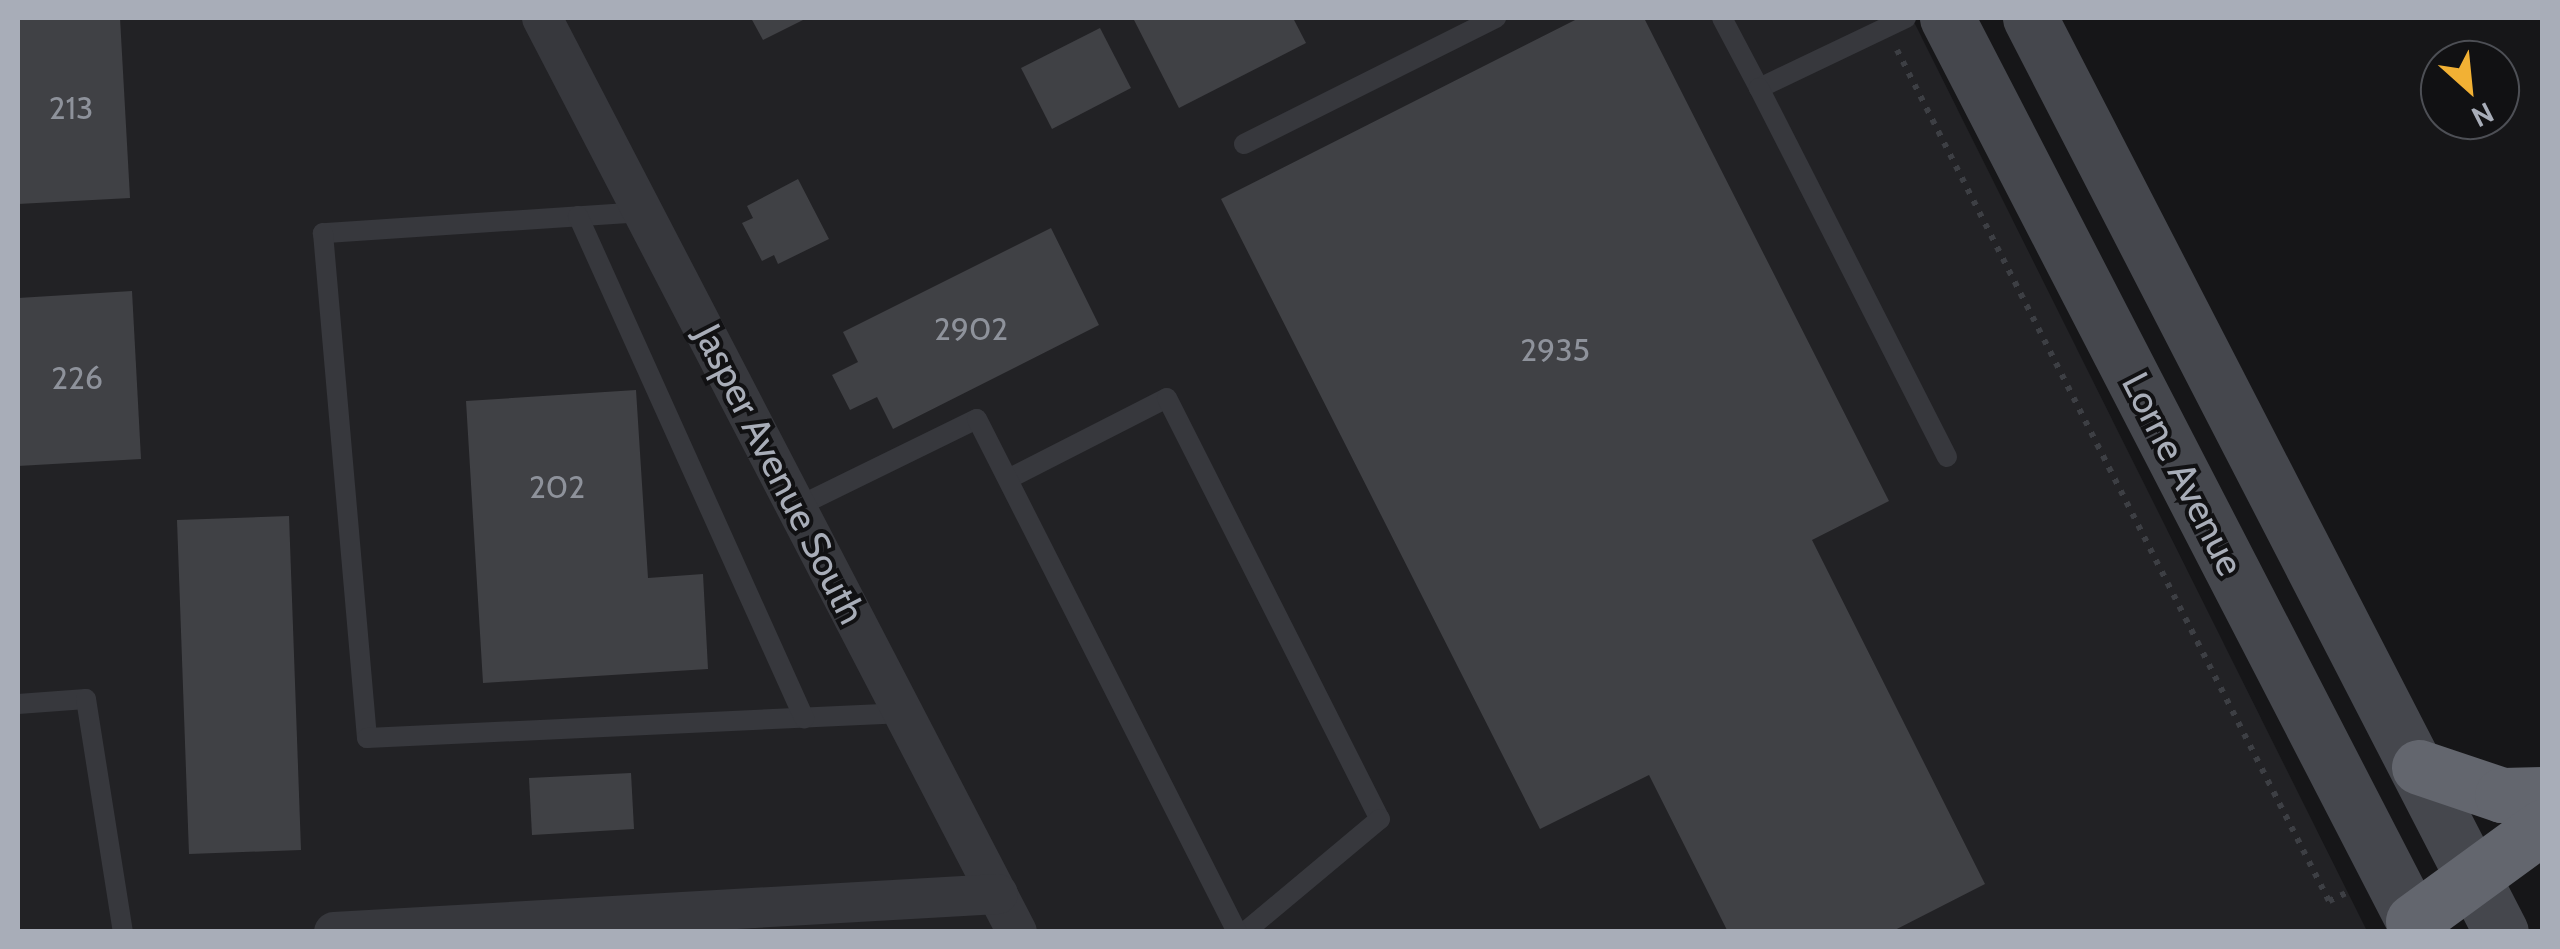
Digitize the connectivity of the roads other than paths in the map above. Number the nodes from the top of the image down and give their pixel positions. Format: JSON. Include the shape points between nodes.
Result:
{"nodes":[{"id":1,"x":542,"y":18,"type":"edge"},
{"id":2,"x":1496,"y":18,"type":"edge"},
{"id":3,"x":1722,"y":18,"type":"edge"},
{"id":4,"x":1906,"y":18,"type":"edge"},
{"id":5,"x":1946,"y":18,"type":"edge"},
{"id":6,"x":2030,"y":18,"type":"edge"},
{"id":7,"x":1759,"y":88,"type":"junction"},
{"id":8,"x":1244,"y":144,"type":"dead end"},
{"id":9,"x":643,"y":212,"type":"junction"},
{"id":10,"x":578,"y":216,"type":"junction"},
{"id":11,"x":1947,"y":457,"type":"dead end"},
{"id":12,"x":1008,"y":480,"type":"junction"},
{"id":13,"x":797,"y":507,"type":"junction"},
{"id":14,"x":18,"y":704,"type":"edge"},
{"id":15,"x":904,"y":712,"type":"junction"},
{"id":16,"x":804,"y":718,"type":"junction"},
{"id":17,"x":2418,"y":768,"type":"junction"},
{"id":18,"x":2542,"y":794,"type":"edge"},
{"id":19,"x":2542,"y":827,"type":"edge"},
{"id":20,"x":2474,"y":876,"type":"junction"},
{"id":21,"x":998,"y":894,"type":"junction"},
{"id":22,"x":665,"y":922,"type":"edge"},
{"id":23,"x":530,"y":926,"type":"edge"},
{"id":24,"x":2416,"y":926,"type":"edge"},
{"id":25,"x":123,"y":932,"type":"edge"},
{"id":26,"x":334,"y":932,"type":"edge"},
{"id":27,"x":1017,"y":932,"type":"edge"},
{"id":28,"x":1237,"y":932,"type":"edge"},
{"id":29,"x":1245,"y":932,"type":"edge"},
{"id":30,"x":2501,"y":932,"type":"edge"}],
"edges":[{"from":1,"to":9,"type":"street","name":"Jasper Avenue South"},
{"from":2,"to":8,"type":"lane"},
{"from":3,"to":7,"type":"lane"},
{"from":4,"to":7,"type":"lane"},
{"from":5,"to":24,"type":"main road","name":"Lorne Avenue"},
{"from":6,"to":17,"type":"main road","name":"Lorne Avenue"},
{"from":7,"to":11,"type":"lane"},
{"from":9,"to":10,"type":"lane"},
{"from":9,"to":13,"type":"street","name":"Jasper Avenue South"},
{"from":10,"to":16,"type":"lane"},
{"from":10,"to":16,"type":"lane","via":[[322,233],[367,738]]},
{"from":12,"to":13,"type":"lane","via":[[977,419]]},
{"from":12,"to":28,"type":"lane"},
{"from":12,"to":29,"type":"lane","via":[[1168,398],[1380,818]]},
{"from":13,"to":15,"type":"street","name":"Jasper Avenue South"},
{"from":14,"to":25,"type":"lane","via":[[86,699]]},
{"from":15,"to":16,"type":"lane"},
{"from":15,"to":21,"type":"street","name":"Jasper Avenue South"},
{"from":17,"to":18,"type":"highway","via":[[2502,795]]},
{"from":17,"to":20,"type":"main road","name":"Lorne Avenue"},
{"from":19,"to":20,"type":"highway"},
{"from":20,"to":24,"type":"highway"},
{"from":20,"to":30,"type":"main road","name":"Lorne Avenue"},
{"from":21,"to":22,"type":"street"},
{"from":21,"to":27,"type":"street","name":"Jasper Avenue South"},
{"from":22,"to":23,"type":"street"},
{"from":23,"to":26,"type":"street"}]}
